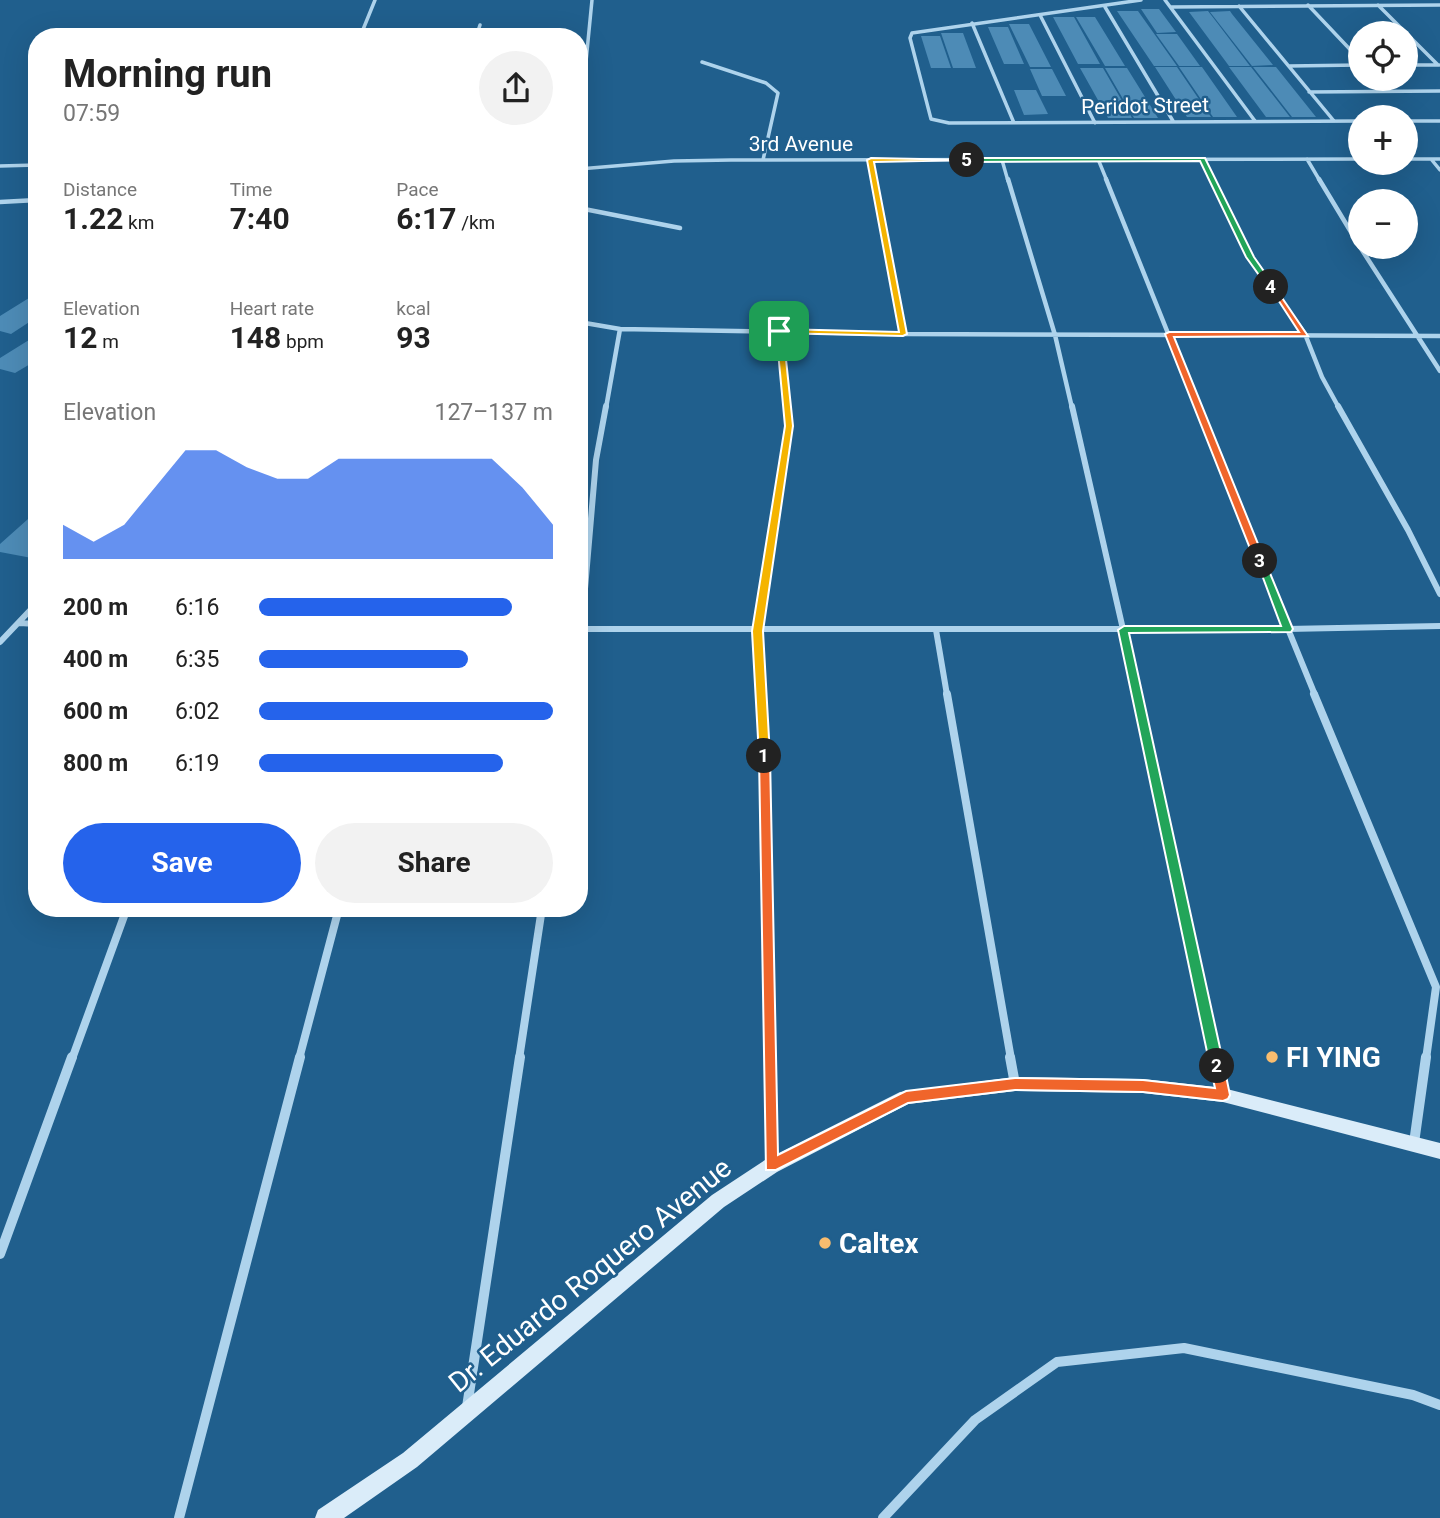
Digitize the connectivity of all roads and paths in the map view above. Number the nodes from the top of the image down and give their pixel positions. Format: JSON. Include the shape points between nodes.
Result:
{"nodes":[{"id":1,"x":375,"y":0,"type":"edge"},
{"id":2,"x":592,"y":0,"type":"edge"},
{"id":3,"x":1141,"y":0,"type":"edge"},
{"id":4,"x":1165,"y":0,"type":"edge"},
{"id":5,"x":1308,"y":5,"type":"junction"},
{"id":6,"x":1378,"y":5,"type":"junction"},
{"id":7,"x":1440,"y":5,"type":"edge"},
{"id":8,"x":1240,"y":6,"type":"junction"},
{"id":9,"x":1171,"y":7,"type":"junction"},
{"id":10,"x":1105,"y":8,"type":"junction"},
{"id":11,"x":1040,"y":15,"type":"junction"},
{"id":12,"x":972,"y":23,"type":"junction"},
{"id":13,"x":480,"y":25,"type":"dead end"},
{"id":14,"x":364,"y":28,"type":"edge"},
{"id":15,"x":479,"y":28,"type":"edge"},
{"id":16,"x":588,"y":41,"type":"edge"},
{"id":17,"x":1348,"y":50,"type":"edge"},
{"id":18,"x":702,"y":62,"type":"dead end"},
{"id":19,"x":1348,"y":64,"type":"edge"},
{"id":20,"x":1418,"y":65,"type":"edge"},
{"id":21,"x":1439,"y":65,"type":"edge"},
{"id":22,"x":1289,"y":66,"type":"junction"},
{"id":23,"x":1440,"y":91,"type":"edge"},
{"id":24,"x":1309,"y":92,"type":"junction"},
{"id":25,"x":1173,"y":121,"type":"junction"},
{"id":26,"x":1255,"y":121,"type":"junction"},
{"id":27,"x":1334,"y":121,"type":"junction"},
{"id":28,"x":1348,"y":121,"type":"edge"},
{"id":29,"x":1418,"y":121,"type":"edge"},
{"id":30,"x":1440,"y":121,"type":"edge"},
{"id":31,"x":1014,"y":123,"type":"junction"},
{"id":32,"x":1095,"y":123,"type":"junction"},
{"id":33,"x":1098,"y":159,"type":"junction"},
{"id":34,"x":1203,"y":159,"type":"junction"},
{"id":35,"x":1307,"y":159,"type":"junction"},
{"id":36,"x":1348,"y":159,"type":"edge"},
{"id":37,"x":1418,"y":159,"type":"edge"},
{"id":38,"x":1431,"y":159,"type":"junction"},
{"id":39,"x":1440,"y":159,"type":"edge"},
{"id":40,"x":763,"y":160,"type":"junction"},
{"id":41,"x":871,"y":160,"type":"junction"},
{"id":42,"x":1002,"y":160,"type":"junction"},
{"id":43,"x":0,"y":166,"type":"edge"},
{"id":44,"x":28,"y":166,"type":"edge"},
{"id":45,"x":588,"y":168,"type":"edge"},
{"id":46,"x":1440,"y":170,"type":"edge"},
{"id":47,"x":28,"y":200,"type":"edge"},
{"id":48,"x":0,"y":202,"type":"edge"},
{"id":49,"x":588,"y":210,"type":"edge"},
{"id":50,"x":1348,"y":227,"type":"edge"},
{"id":51,"x":680,"y":228,"type":"dead end"},
{"id":52,"x":1367,"y":259,"type":"edge"},
{"id":53,"x":588,"y":324,"type":"edge"},
{"id":54,"x":620,"y":329,"type":"junction"},
{"id":55,"x":779,"y":331,"type":"junction"},
{"id":56,"x":903,"y":334,"type":"junction"},
{"id":57,"x":1169,"y":334,"type":"junction"},
{"id":58,"x":1305,"y":334,"type":"junction"},
{"id":59,"x":1055,"y":335,"type":"junction"},
{"id":60,"x":1415,"y":336,"type":"junction"},
{"id":61,"x":1440,"y":337,"type":"edge"},
{"id":62,"x":1440,"y":371,"type":"edge"},
{"id":63,"x":588,"y":550,"type":"edge"},
{"id":64,"x":1440,"y":594,"type":"edge"},
{"id":65,"x":28,"y":614,"type":"edge"},
{"id":66,"x":19,"y":624,"type":"junction"},
{"id":67,"x":28,"y":624,"type":"edge"},
{"id":68,"x":1440,"y":626,"type":"edge"},
{"id":69,"x":588,"y":629,"type":"edge"},
{"id":70,"x":936,"y":629,"type":"junction"},
{"id":71,"x":1287,"y":629,"type":"junction"},
{"id":72,"x":1124,"y":630,"type":"junction"},
{"id":73,"x":757,"y":631,"type":"junction"},
{"id":74,"x":0,"y":642,"type":"edge"},
{"id":75,"x":124,"y":917,"type":"edge"},
{"id":76,"x":337,"y":917,"type":"edge"},
{"id":77,"x":541,"y":917,"type":"edge"},
{"id":78,"x":1015,"y":1084,"type":"junction"},
{"id":79,"x":1223,"y":1095,"type":"junction"},
{"id":80,"x":1413,"y":1143,"type":"junction"},
{"id":81,"x":1440,"y":1150,"type":"edge"},
{"id":82,"x":771,"y":1166,"type":"junction"},
{"id":83,"x":0,"y":1254,"type":"edge"},
{"id":84,"x":1440,"y":1405,"type":"edge"},
{"id":85,"x":467,"y":1411,"type":"junction"},
{"id":86,"x":887,"y":1517,"type":"edge"},
{"id":87,"x":178,"y":1518,"type":"edge"},
{"id":88,"x":326,"y":1518,"type":"edge"}],
"edges":[{"from":1,"to":14,"type":"street"},
{"from":2,"to":16,"type":"street"},
{"from":3,"to":10,"type":"street"},
{"from":4,"to":9,"type":"street"},
{"from":5,"to":6,"type":"street"},
{"from":5,"to":8,"type":"street"},
{"from":5,"to":17,"type":"street"},
{"from":6,"to":7,"type":"street"},
{"from":6,"to":21,"type":"street"},
{"from":8,"to":9,"type":"street"},
{"from":8,"to":22,"type":"street"},
{"from":9,"to":26,"type":"street"},
{"from":10,"to":11,"type":"street"},
{"from":10,"to":25,"type":"street"},
{"from":11,"to":12,"type":"street"},
{"from":11,"to":32,"type":"street"},
{"from":12,"to":31,"type":"street"},
{"from":12,"to":31,"type":"street","name":"Peridot Street","via":[[912,33],[931,118],[949,123]]},
{"from":13,"to":15,"type":"street"},
{"from":18,"to":40,"type":"street","via":[[766,83],[778,93]]},
{"from":19,"to":22,"type":"street"},
{"from":20,"to":21,"type":"street"},
{"from":22,"to":24,"type":"street"},
{"from":23,"to":24,"type":"street"},
{"from":24,"to":27,"type":"street"},
{"from":25,"to":26,"type":"street","name":"Peridot Street"},
{"from":25,"to":32,"type":"street","name":"Peridot Street"},
{"from":26,"to":27,"type":"street","name":"Peridot Street"},
{"from":27,"to":28,"type":"street","name":"Peridot Street"},
{"from":29,"to":30,"type":"street"},
{"from":31,"to":32,"type":"street","name":"Peridot Street"},
{"from":33,"to":34,"type":"street","name":"3rd Avenue"},
{"from":33,"to":42,"type":"street","name":"3rd Avenue"},
{"from":33,"to":57,"type":"street"},
{"from":34,"to":35,"type":"street","name":"3rd Avenue"},
{"from":34,"to":58,"type":"street","via":[[1250,257]]},
{"from":35,"to":36,"type":"street","name":"3rd Avenue"},
{"from":35,"to":50,"type":"street"},
{"from":37,"to":38,"type":"street"},
{"from":38,"to":39,"type":"street"},
{"from":38,"to":46,"type":"street"},
{"from":40,"to":41,"type":"street","name":"3rd Avenue"},
{"from":40,"to":45,"type":"street","name":"3rd Avenue"},
{"from":41,"to":42,"type":"street","name":"3rd Avenue"},
{"from":41,"to":56,"type":"street"},
{"from":42,"to":59,"type":"street"},
{"from":43,"to":44,"type":"street"},
{"from":47,"to":48,"type":"street"},
{"from":49,"to":51,"type":"street"},
{"from":52,"to":60,"type":"street"},
{"from":53,"to":54,"type":"street"},
{"from":54,"to":55,"type":"street"},
{"from":54,"to":63,"type":"street","via":[[596,460]]},
{"from":55,"to":56,"type":"street"},
{"from":55,"to":73,"type":"street","via":[[789,426]]},
{"from":56,"to":59,"type":"street"},
{"from":57,"to":58,"type":"street"},
{"from":57,"to":59,"type":"street"},
{"from":57,"to":71,"type":"street"},
{"from":58,"to":60,"type":"street"},
{"from":58,"to":64,"type":"street","via":[[1322,377]]},
{"from":59,"to":72,"type":"street"},
{"from":60,"to":61,"type":"street"},
{"from":60,"to":62,"type":"street"},
{"from":65,"to":66,"type":"street"},
{"from":66,"to":67,"type":"street"},
{"from":66,"to":74,"type":"street"},
{"from":68,"to":71,"type":"street"},
{"from":69,"to":73,"type":"street"},
{"from":70,"to":72,"type":"street"},
{"from":70,"to":73,"type":"street"},
{"from":70,"to":78,"type":"street"},
{"from":71,"to":72,"type":"street"},
{"from":71,"to":80,"type":"street","via":[[1436,987]]},
{"from":72,"to":79,"type":"street"},
{"from":73,"to":82,"type":"street","via":[[767,797]]},
{"from":75,"to":83,"type":"street"},
{"from":76,"to":87,"type":"street"},
{"from":77,"to":85,"type":"street"},
{"from":78,"to":79,"type":"main road","name":"Dr. Eduardo Roquero Avenue","via":[[1143,1086]]},
{"from":78,"to":82,"type":"main road","name":"Dr. Eduardo Roquero Avenue","via":[[906,1097]]},
{"from":79,"to":80,"type":"main road","name":"Dr. Eduardo Roquero Avenue"},
{"from":80,"to":81,"type":"main road","name":"Dr. Eduardo Roquero Avenue"},
{"from":82,"to":85,"type":"main road","name":"Dr. Eduardo Roquero Avenue","via":[[718,1201]]},
{"from":84,"to":86,"type":"street","via":[[1413,1395],[1184,1348],[1057,1362],[975,1420]]},
{"from":85,"to":88,"type":"main road","name":"Dr. Eduardo Roquero Avenue","via":[[410,1460]]}]}
